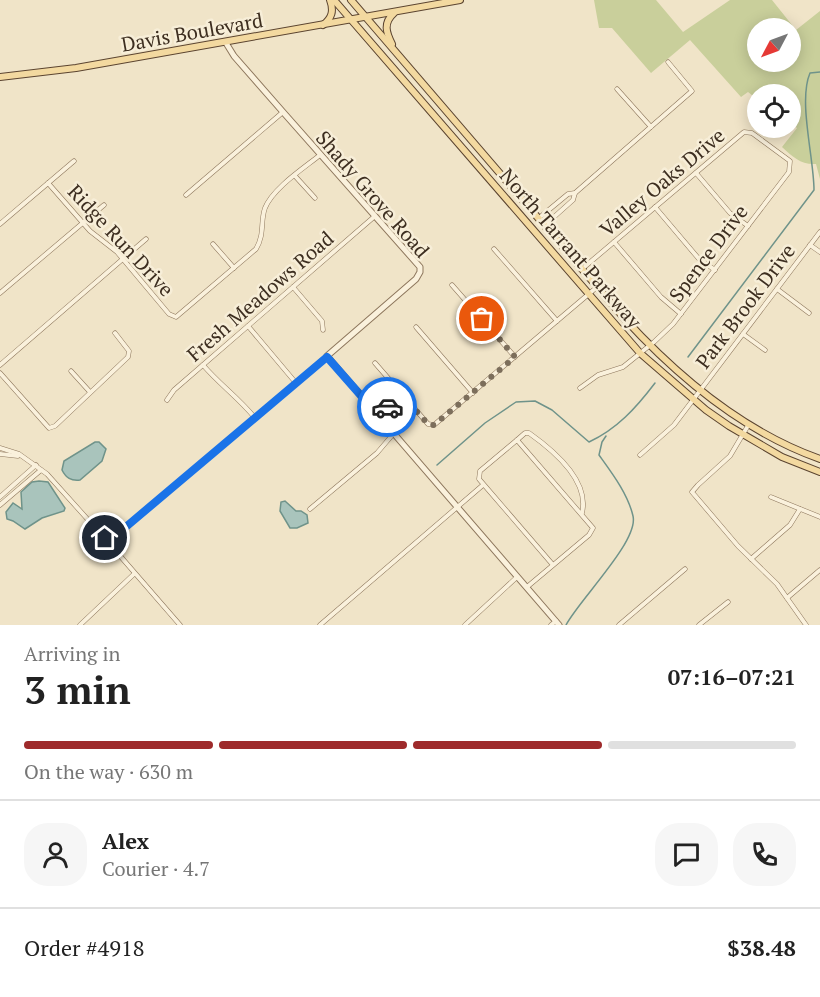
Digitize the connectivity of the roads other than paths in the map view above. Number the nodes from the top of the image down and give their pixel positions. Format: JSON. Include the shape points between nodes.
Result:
{"nodes":[{"id":1,"x":332,"y":0,"type":"edge"},
{"id":2,"x":351,"y":0,"type":"edge"},
{"id":3,"x":460,"y":0,"type":"edge"},
{"id":4,"x":395,"y":12,"type":"junction"},
{"id":5,"x":366,"y":18,"type":"junction"},
{"id":6,"x":352,"y":20,"type":"junction"},
{"id":7,"x":321,"y":26,"type":"junction"},
{"id":8,"x":226,"y":43,"type":"junction"},
{"id":9,"x":394,"y":50,"type":"junction"},
{"id":10,"x":668,"y":62,"type":"dead end"},
{"id":11,"x":0,"y":77,"type":"edge"},
{"id":12,"x":617,"y":89,"type":"dead end"},
{"id":13,"x":283,"y":112,"type":"junction"},
{"id":14,"x":651,"y":127,"type":"junction"},
{"id":15,"x":320,"y":155,"type":"junction"},
{"id":16,"x":489,"y":159,"type":"junction"},
{"id":17,"x":74,"y":161,"type":"dead end"},
{"id":18,"x":791,"y":164,"type":"joint"},
{"id":19,"x":479,"y":167,"type":"junction"},
{"id":20,"x":696,"y":173,"type":"junction"},
{"id":21,"x":295,"y":176,"type":"junction"},
{"id":22,"x":48,"y":183,"type":"junction"},
{"id":23,"x":575,"y":193,"type":"junction"},
{"id":24,"x":186,"y":195,"type":"dead end"},
{"id":25,"x":315,"y":198,"type":"dead end"},
{"id":26,"x":559,"y":201,"type":"junction"},
{"id":27,"x":104,"y":205,"type":"dead end"},
{"id":28,"x":655,"y":207,"type":"junction"},
{"id":29,"x":564,"y":208,"type":"junction"},
{"id":30,"x":375,"y":216,"type":"junction"},
{"id":31,"x":539,"y":218,"type":"junction"},
{"id":32,"x":82,"y":223,"type":"junction"},
{"id":33,"x":0,"y":224,"type":"edge"},
{"id":34,"x":545,"y":225,"type":"junction"},
{"id":35,"x":748,"y":226,"type":"junction"},
{"id":36,"x":820,"y":232,"type":"edge"},
{"id":37,"x":146,"y":239,"type":"dead end"},
{"id":38,"x":614,"y":242,"type":"junction"},
{"id":39,"x":213,"y":244,"type":"dead end"},
{"id":40,"x":547,"y":245,"type":"junction"},
{"id":41,"x":810,"y":245,"type":"junction"},
{"id":42,"x":494,"y":249,"type":"dead end"},
{"id":43,"x":820,"y":252,"type":"edge"},
{"id":44,"x":123,"y":259,"type":"junction"},
{"id":45,"x":234,"y":268,"type":"junction"},
{"id":46,"x":582,"y":269,"type":"junction"},
{"id":47,"x":715,"y":270,"type":"junction"},
{"id":48,"x":452,"y":285,"type":"dead end"},
{"id":49,"x":293,"y":287,"type":"junction"},
{"id":50,"x":597,"y":287,"type":"junction"},
{"id":51,"x":777,"y":289,"type":"junction"},
{"id":52,"x":0,"y":293,"type":"edge"},
{"id":53,"x":589,"y":295,"type":"junction"},
{"id":54,"x":809,"y":313,"type":"dead end"},
{"id":55,"x":681,"y":314,"type":"junction"},
{"id":56,"x":557,"y":321,"type":"junction"},
{"id":57,"x":248,"y":326,"type":"junction"},
{"id":58,"x":417,"y":327,"type":"dead end"},
{"id":59,"x":323,"y":330,"type":"dead end"},
{"id":60,"x":115,"y":333,"type":"dead end"},
{"id":61,"x":743,"y":334,"type":"junction"},
{"id":62,"x":650,"y":346,"type":"junction"},
{"id":63,"x":765,"y":351,"type":"dead end"},
{"id":64,"x":640,"y":353,"type":"junction"},
{"id":65,"x":327,"y":357,"type":"junction"},
{"id":66,"x":515,"y":357,"type":"junction"},
{"id":67,"x":375,"y":363,"type":"dead end"},
{"id":68,"x":0,"y":365,"type":"edge"},
{"id":69,"x":203,"y":365,"type":"junction"},
{"id":70,"x":72,"y":371,"type":"dead end"},
{"id":71,"x":0,"y":373,"type":"edge"},
{"id":72,"x":296,"y":382,"type":"junction"},
{"id":73,"x":580,"y":388,"type":"dead end"},
{"id":74,"x":700,"y":390,"type":"junction"},
{"id":75,"x":90,"y":392,"type":"junction"},
{"id":76,"x":473,"y":393,"type":"junction"},
{"id":77,"x":401,"y":394,"type":"junction"},
{"id":78,"x":693,"y":399,"type":"junction"},
{"id":79,"x":167,"y":400,"type":"dead end"},
{"id":80,"x":378,"y":415,"type":"junction"},
{"id":81,"x":255,"y":418,"type":"junction"},
{"id":82,"x":750,"y":424,"type":"junction"},
{"id":83,"x":394,"y":433,"type":"junction"},
{"id":84,"x":743,"y":435,"type":"junction"},
{"id":85,"x":517,"y":440,"type":"junction"},
{"id":86,"x":0,"y":448,"type":"edge"},
{"id":87,"x":0,"y":454,"type":"edge"},
{"id":88,"x":640,"y":455,"type":"dead end"},
{"id":89,"x":25,"y":457,"type":"junction"},
{"id":90,"x":820,"y":459,"type":"edge"},
{"id":91,"x":36,"y":465,"type":"junction"},
{"id":92,"x":42,"y":470,"type":"junction"},
{"id":93,"x":820,"y":472,"type":"edge"},
{"id":94,"x":483,"y":485,"type":"junction"},
{"id":95,"x":0,"y":497,"type":"edge"},
{"id":96,"x":771,"y":497,"type":"dead end"},
{"id":97,"x":0,"y":505,"type":"edge"},
{"id":98,"x":458,"y":507,"type":"junction"},
{"id":99,"x":310,"y":509,"type":"dead end"},
{"id":100,"x":800,"y":509,"type":"junction"},
{"id":101,"x":582,"y":514,"type":"junction"},
{"id":102,"x":820,"y":517,"type":"edge"},
{"id":103,"x":108,"y":542,"type":"junction"},
{"id":104,"x":751,"y":559,"type":"junction"},
{"id":105,"x":553,"y":566,"type":"junction"},
{"id":106,"x":685,"y":569,"type":"dead end"},
{"id":107,"x":820,"y":570,"type":"edge"},
{"id":108,"x":134,"y":574,"type":"junction"},
{"id":109,"x":518,"y":576,"type":"junction"},
{"id":110,"x":527,"y":587,"type":"junction"},
{"id":111,"x":787,"y":598,"type":"junction"},
{"id":112,"x":728,"y":602,"type":"dead end"},
{"id":113,"x":555,"y":624,"type":"edge"},
{"id":114,"x":80,"y":625,"type":"edge"},
{"id":115,"x":180,"y":625,"type":"edge"},
{"id":116,"x":320,"y":625,"type":"edge"},
{"id":117,"x":465,"y":625,"type":"edge"},
{"id":118,"x":619,"y":625,"type":"edge"},
{"id":119,"x":699,"y":625,"type":"edge"},
{"id":120,"x":806,"y":625,"type":"edge"}],
"edges":[{"from":1,"to":6,"type":"main road","name":"North Tarrant Parkway"},
{"from":1,"to":7,"type":"main road","via":[[330,19]]},
{"from":2,"to":5,"type":"main road","name":"North Tarrant Parkway"},
{"from":3,"to":4,"type":"main road","name":"Davis Boulevard"},
{"from":4,"to":5,"type":"main road","name":"Davis Boulevard"},
{"from":4,"to":9,"type":"main road","via":[[386,30]]},
{"from":5,"to":6,"type":"main road","name":"Davis Boulevard"},
{"from":5,"to":9,"type":"main road","name":"North Tarrant Parkway"},
{"from":6,"to":7,"type":"main road","name":"Davis Boulevard"},
{"from":6,"to":19,"type":"main road","name":"North Tarrant Parkway"},
{"from":7,"to":8,"type":"main road","name":"Davis Boulevard"},
{"from":8,"to":11,"type":"main road","name":"Davis Boulevard"},
{"from":8,"to":13,"type":"street","name":"Shady Grove Road"},
{"from":9,"to":16,"type":"main road","name":"North Tarrant Parkway"},
{"from":10,"to":14,"type":"street","via":[[692,91]]},
{"from":12,"to":14,"type":"street"},
{"from":13,"to":15,"type":"street","name":"Shady Grove Road"},
{"from":13,"to":24,"type":"street"},
{"from":14,"to":23,"type":"street"},
{"from":15,"to":21,"type":"street"},
{"from":15,"to":30,"type":"street","name":"Shady Grove Road"},
{"from":16,"to":19,"type":"main road"},
{"from":16,"to":31,"type":"main road","name":"North Tarrant Parkway"},
{"from":17,"to":22,"type":"street"},
{"from":18,"to":20,"type":"street","name":"Valley Oaks Drive","via":[[748,131]]},
{"from":18,"to":35,"type":"street","name":"Spence Drive"},
{"from":19,"to":40,"type":"main road","name":"North Tarrant Parkway"},
{"from":20,"to":28,"type":"street","name":"Valley Oaks Drive"},
{"from":20,"to":35,"type":"street","via":[[730,213]]},
{"from":21,"to":25,"type":"street"},
{"from":21,"to":45,"type":"street","via":[[273,194],[264,213],[260,241]]},
{"from":22,"to":32,"type":"street","name":"Ridge Run Drive"},
{"from":22,"to":33,"type":"street"},
{"from":23,"to":26,"type":"street"},
{"from":23,"to":29,"type":"street"},
{"from":26,"to":29,"type":"street"},
{"from":26,"to":31,"type":"street"},
{"from":27,"to":32,"type":"street"},
{"from":28,"to":38,"type":"street","name":"Valley Oaks Drive"},
{"from":28,"to":47,"type":"street","via":[[699,259]]},
{"from":29,"to":34,"type":"street"},
{"from":30,"to":49,"type":"street","name":"Fresh Meadows Road"},
{"from":30,"to":65,"type":"street","name":"Shady Grove Road","via":[[420,267],[419,275]]},
{"from":31,"to":34,"type":"main road","name":"North Tarrant Parkway"},
{"from":32,"to":44,"type":"street","name":"Ridge Run Drive"},
{"from":32,"to":52,"type":"street"},
{"from":34,"to":46,"type":"main road","name":"North Tarrant Parkway"},
{"from":35,"to":47,"type":"street","name":"Spence Drive"},
{"from":36,"to":41,"type":"street","name":"Park Brook Drive"},
{"from":37,"to":44,"type":"street"},
{"from":38,"to":46,"type":"street","name":"Valley Oaks Drive"},
{"from":38,"to":55,"type":"street","via":[[661,297]]},
{"from":39,"to":45,"type":"street"},
{"from":40,"to":46,"type":"main road","via":[[571,268]]},
{"from":40,"to":53,"type":"main road","name":"North Tarrant Parkway"},
{"from":41,"to":43,"type":"street"},
{"from":41,"to":51,"type":"street","name":"Park Brook Drive"},
{"from":42,"to":56,"type":"street"},
{"from":44,"to":45,"type":"street","name":"Ridge Run Drive","via":[[173,316],[180,315]]},
{"from":44,"to":68,"type":"street"},
{"from":46,"to":50,"type":"main road","name":"North Tarrant Parkway"},
{"from":47,"to":55,"type":"street","name":"Spence Drive"},
{"from":48,"to":66,"type":"street"},
{"from":49,"to":57,"type":"street","name":"Fresh Meadows Road"},
{"from":49,"to":59,"type":"street","via":[[322,321]]},
{"from":50,"to":53,"type":"street"},
{"from":50,"to":62,"type":"main road","name":"North Tarrant Parkway"},
{"from":51,"to":54,"type":"street"},
{"from":51,"to":61,"type":"street","name":"Park Brook Drive"},
{"from":53,"to":56,"type":"street"},
{"from":53,"to":64,"type":"main road","name":"North Tarrant Parkway"},
{"from":55,"to":62,"type":"street","name":"Spence Drive"},
{"from":56,"to":66,"type":"street"},
{"from":57,"to":69,"type":"street","name":"Fresh Meadows Road"},
{"from":57,"to":72,"type":"street"},
{"from":58,"to":76,"type":"street"},
{"from":60,"to":75,"type":"street","via":[[130,353]]},
{"from":61,"to":63,"type":"street"},
{"from":61,"to":74,"type":"street","name":"Park Brook Drive"},
{"from":62,"to":64,"type":"street","name":"Spence Drive"},
{"from":62,"to":74,"type":"main road","name":"North Tarrant Parkway"},
{"from":64,"to":73,"type":"street","name":"Spence Drive","via":[[623,367],[598,375]]},
{"from":64,"to":78,"type":"main road","name":"North Tarrant Parkway"},
{"from":65,"to":72,"type":"street"},
{"from":65,"to":80,"type":"street"},
{"from":66,"to":76,"type":"street"},
{"from":67,"to":77,"type":"street"},
{"from":69,"to":79,"type":"street","name":"Fresh Meadows Road"},
{"from":69,"to":81,"type":"street"},
{"from":70,"to":75,"type":"street"},
{"from":71,"to":75,"type":"street","via":[[49,428]]},
{"from":72,"to":81,"type":"street"},
{"from":74,"to":78,"type":"street","name":"Park Brook Drive"},
{"from":74,"to":82,"type":"main road","name":"North Tarrant Parkway"},
{"from":76,"to":77,"type":"street","via":[[431,426]]},
{"from":77,"to":80,"type":"street"},
{"from":78,"to":84,"type":"main road","name":"North Tarrant Parkway"},
{"from":78,"to":88,"type":"street","name":"Park Brook Drive","via":[[674,425]]},
{"from":80,"to":83,"type":"street"},
{"from":81,"to":103,"type":"street"},
{"from":82,"to":84,"type":"street"},
{"from":82,"to":90,"type":"main road","name":"North Tarrant Parkway"},
{"from":83,"to":98,"type":"street"},
{"from":83,"to":99,"type":"street","via":[[377,453]]},
{"from":84,"to":93,"type":"main road","name":"North Tarrant Parkway"},
{"from":84,"to":104,"type":"street","via":[[730,456],[692,492]]},
{"from":85,"to":94,"type":"street","via":[[480,471]]},
{"from":85,"to":101,"type":"street"},
{"from":85,"to":101,"type":"street","via":[[529,433],[568,468],[578,482]]},
{"from":86,"to":89,"type":"street"},
{"from":87,"to":89,"type":"street"},
{"from":89,"to":91,"type":"street"},
{"from":91,"to":92,"type":"street"},
{"from":91,"to":95,"type":"street"},
{"from":92,"to":97,"type":"street"},
{"from":92,"to":103,"type":"street"},
{"from":94,"to":98,"type":"street"},
{"from":94,"to":105,"type":"street"},
{"from":96,"to":100,"type":"street"},
{"from":98,"to":109,"type":"street"},
{"from":98,"to":116,"type":"street"},
{"from":100,"to":102,"type":"street"},
{"from":100,"to":104,"type":"street","via":[[790,525]]},
{"from":101,"to":105,"type":"street","via":[[592,532]]},
{"from":103,"to":108,"type":"street"},
{"from":104,"to":111,"type":"street"},
{"from":105,"to":110,"type":"street"},
{"from":106,"to":118,"type":"street"},
{"from":107,"to":111,"type":"street"},
{"from":108,"to":114,"type":"street"},
{"from":108,"to":115,"type":"street"},
{"from":109,"to":110,"type":"street"},
{"from":109,"to":117,"type":"street"},
{"from":110,"to":113,"type":"street"},
{"from":111,"to":120,"type":"street"},
{"from":112,"to":119,"type":"street"}]}
